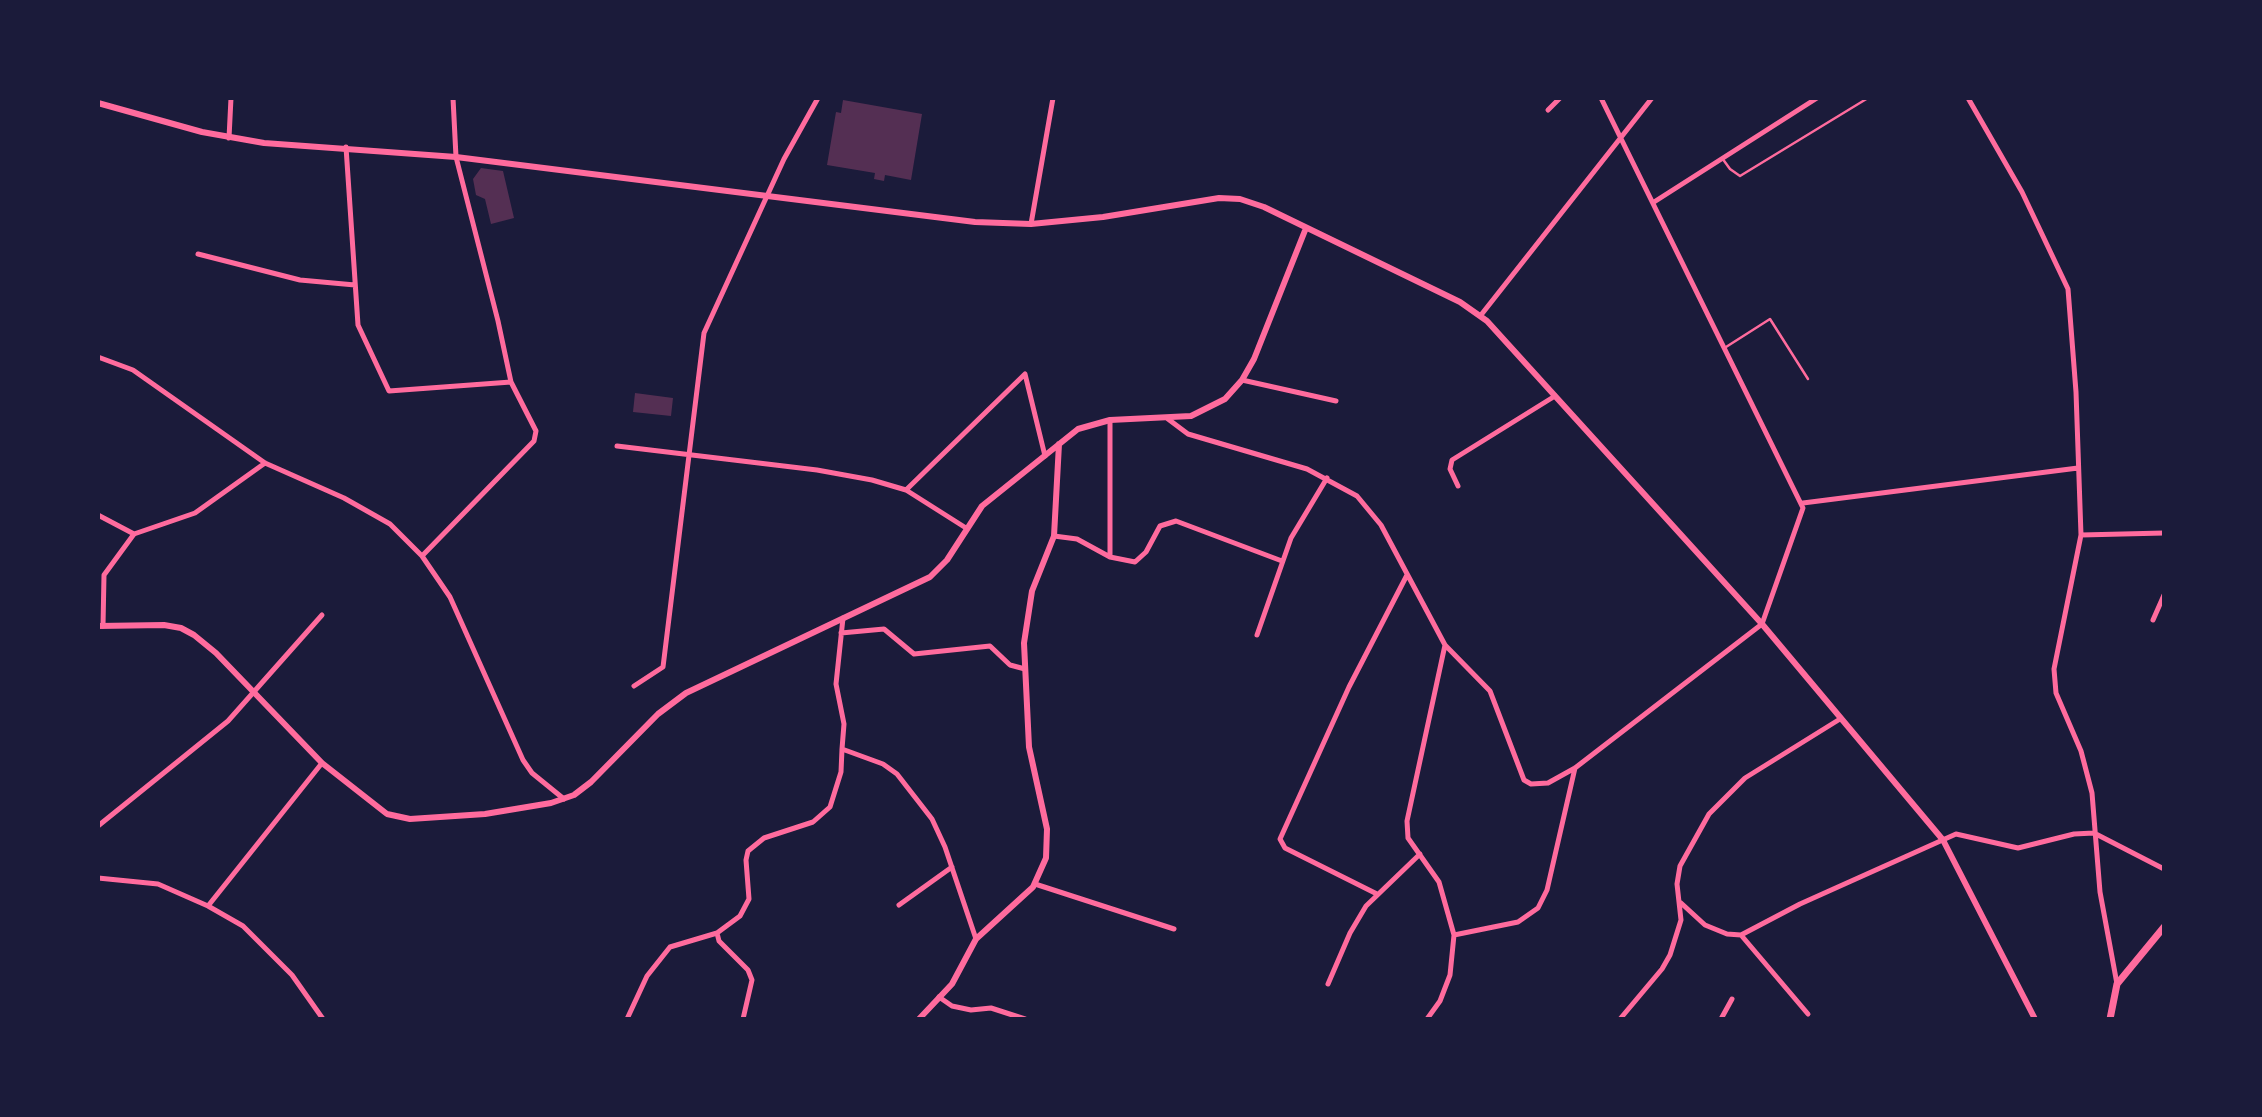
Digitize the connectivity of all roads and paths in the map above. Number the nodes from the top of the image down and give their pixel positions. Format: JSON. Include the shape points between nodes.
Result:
{"nodes":[{"id":1,"x":231,"y":98,"type":"edge"},
{"id":2,"x":453,"y":98,"type":"edge"},
{"id":3,"x":818,"y":98,"type":"edge"},
{"id":4,"x":1052,"y":98,"type":"edge"},
{"id":5,"x":1560,"y":98,"type":"edge"},
{"id":6,"x":1601,"y":98,"type":"edge"},
{"id":7,"x":1652,"y":98,"type":"edge"},
{"id":8,"x":1816,"y":98,"type":"edge"},
{"id":9,"x":1868,"y":98,"type":"edge"},
{"id":10,"x":1968,"y":98,"type":"edge"},
{"id":11,"x":98,"y":103,"type":"edge"},
{"id":12,"x":1548,"y":110,"type":"dead end"},
{"id":13,"x":1621,"y":134,"type":"junction"},
{"id":14,"x":229,"y":138,"type":"junction"},
{"id":15,"x":346,"y":147,"type":"junction"},
{"id":16,"x":456,"y":157,"type":"junction"},
{"id":17,"x":1722,"y":158,"type":"junction"},
{"id":18,"x":766,"y":196,"type":"junction"},
{"id":19,"x":1654,"y":202,"type":"junction"},
{"id":20,"x":1031,"y":224,"type":"junction"},
{"id":21,"x":1306,"y":228,"type":"junction"},
{"id":22,"x":198,"y":254,"type":"dead end"},
{"id":23,"x":355,"y":285,"type":"junction"},
{"id":24,"x":1481,"y":315,"type":"junction"},
{"id":25,"x":1726,"y":347,"type":"junction"},
{"id":26,"x":98,"y":357,"type":"edge"},
{"id":27,"x":1808,"y":379,"type":"dead end"},
{"id":28,"x":1242,"y":380,"type":"junction"},
{"id":29,"x":511,"y":382,"type":"junction"},
{"id":30,"x":1555,"y":396,"type":"junction"},
{"id":31,"x":1336,"y":401,"type":"dead end"},
{"id":32,"x":1110,"y":419,"type":"junction"},
{"id":33,"x":1168,"y":419,"type":"junction"},
{"id":34,"x":1059,"y":444,"type":"junction"},
{"id":35,"x":617,"y":446,"type":"dead end"},
{"id":36,"x":688,"y":455,"type":"junction"},
{"id":37,"x":1045,"y":456,"type":"junction"},
{"id":38,"x":265,"y":463,"type":"junction"},
{"id":39,"x":2078,"y":468,"type":"junction"},
{"id":40,"x":1327,"y":478,"type":"junction"},
{"id":41,"x":1458,"y":485,"type":"dead end"},
{"id":42,"x":906,"y":490,"type":"junction"},
{"id":43,"x":1803,"y":503,"type":"junction"},
{"id":44,"x":98,"y":515,"type":"edge"},
{"id":45,"x":966,"y":528,"type":"junction"},
{"id":46,"x":2164,"y":533,"type":"edge"},
{"id":47,"x":134,"y":534,"type":"junction"},
{"id":48,"x":2081,"y":535,"type":"junction"},
{"id":49,"x":1054,"y":536,"type":"junction"},
{"id":50,"x":422,"y":556,"type":"junction"},
{"id":51,"x":1110,"y":557,"type":"junction"},
{"id":52,"x":1282,"y":561,"type":"junction"},
{"id":53,"x":1407,"y":575,"type":"junction"},
{"id":54,"x":2164,"y":595,"type":"edge"},
{"id":55,"x":322,"y":615,"type":"dead end"},
{"id":56,"x":843,"y":618,"type":"junction"},
{"id":57,"x":2153,"y":620,"type":"dead end"},
{"id":58,"x":1762,"y":624,"type":"junction"},
{"id":59,"x":101,"y":626,"type":"edge"},
{"id":60,"x":841,"y":633,"type":"junction"},
{"id":61,"x":1257,"y":635,"type":"dead end"},
{"id":62,"x":1445,"y":645,"type":"junction"},
{"id":63,"x":1025,"y":668,"type":"junction"},
{"id":64,"x":634,"y":686,"type":"dead end"},
{"id":65,"x":256,"y":692,"type":"junction"},
{"id":66,"x":1840,"y":719,"type":"junction"},
{"id":67,"x":842,"y":749,"type":"junction"},
{"id":68,"x":322,"y":764,"type":"junction"},
{"id":69,"x":1575,"y":768,"type":"junction"},
{"id":70,"x":564,"y":799,"type":"junction"},
{"id":71,"x":98,"y":826,"type":"edge"},
{"id":72,"x":2094,"y":833,"type":"junction"},
{"id":73,"x":1943,"y":840,"type":"junction"},
{"id":74,"x":1420,"y":854,"type":"junction"},
{"id":75,"x":952,"y":867,"type":"junction"},
{"id":76,"x":2164,"y":869,"type":"edge"},
{"id":77,"x":98,"y":878,"type":"edge"},
{"id":78,"x":1035,"y":884,"type":"junction"},
{"id":79,"x":1377,"y":894,"type":"junction"},
{"id":80,"x":1681,"y":903,"type":"junction"},
{"id":81,"x":899,"y":905,"type":"dead end"},
{"id":82,"x":208,"y":906,"type":"junction"},
{"id":83,"x":2164,"y":927,"type":"edge"},
{"id":84,"x":1174,"y":929,"type":"dead end"},
{"id":85,"x":717,"y":933,"type":"junction"},
{"id":86,"x":1454,"y":934,"type":"junction"},
{"id":87,"x":1741,"y":935,"type":"junction"},
{"id":88,"x":976,"y":939,"type":"junction"},
{"id":89,"x":1328,"y":984,"type":"dead end"},
{"id":90,"x":2117,"y":984,"type":"junction"},
{"id":91,"x":940,"y":997,"type":"junction"},
{"id":92,"x":1732,"y":999,"type":"dead end"},
{"id":93,"x":1808,"y":1014,"type":"dead end"},
{"id":94,"x":323,"y":1019,"type":"edge"},
{"id":95,"x":627,"y":1019,"type":"edge"},
{"id":96,"x":743,"y":1019,"type":"edge"},
{"id":97,"x":919,"y":1019,"type":"edge"},
{"id":98,"x":1025,"y":1019,"type":"edge"},
{"id":99,"x":1427,"y":1019,"type":"edge"},
{"id":100,"x":1620,"y":1019,"type":"edge"},
{"id":101,"x":1721,"y":1019,"type":"edge"},
{"id":102,"x":2035,"y":1019,"type":"edge"},
{"id":103,"x":2110,"y":1019,"type":"edge"}],
"edges":[{"from":1,"to":14,"type":"street"},
{"from":2,"to":16,"type":"street"},
{"from":3,"to":18,"type":"street"},
{"from":4,"to":20,"type":"street"},
{"from":5,"to":12,"type":"street"},
{"from":6,"to":13,"type":"street"},
{"from":7,"to":13,"type":"street"},
{"from":8,"to":17,"type":"street"},
{"from":9,"to":17,"type":"lane","via":[[1740,176]]},
{"from":10,"to":39,"type":"street","via":[[2022,192],[2068,289]]},
{"from":11,"to":14,"type":"street"},
{"from":13,"to":19,"type":"street"},
{"from":13,"to":24,"type":"street"},
{"from":14,"to":15,"type":"street"},
{"from":15,"to":16,"type":"street"},
{"from":15,"to":23,"type":"street"},
{"from":16,"to":18,"type":"street"},
{"from":16,"to":29,"type":"street"},
{"from":17,"to":19,"type":"street"},
{"from":18,"to":20,"type":"street","via":[[975,222]]},
{"from":18,"to":36,"type":"street","via":[[704,333]]},
{"from":19,"to":25,"type":"street"},
{"from":20,"to":21,"type":"street","via":[[1219,198],[1264,207]]},
{"from":21,"to":24,"type":"street"},
{"from":21,"to":28,"type":"street"},
{"from":22,"to":23,"type":"street","via":[[300,280]]},
{"from":23,"to":29,"type":"street","via":[[358,325],[389,391]]},
{"from":24,"to":30,"type":"street"},
{"from":25,"to":27,"type":"lane","via":[[1770,319]]},
{"from":25,"to":43,"type":"street"},
{"from":26,"to":38,"type":"street","via":[[133,370]]},
{"from":28,"to":31,"type":"street"},
{"from":28,"to":33,"type":"street","via":[[1211,408]]},
{"from":29,"to":50,"type":"street","via":[[536,430],[534,440]]},
{"from":30,"to":41,"type":"street","via":[[1452,460],[1450,469]]},
{"from":30,"to":58,"type":"street"},
{"from":32,"to":33,"type":"street"},
{"from":32,"to":34,"type":"street","via":[[1078,429]]},
{"from":32,"to":51,"type":"street"},
{"from":33,"to":40,"type":"street","via":[[1188,434],[1286,460]]},
{"from":34,"to":37,"type":"street"},
{"from":34,"to":49,"type":"street"},
{"from":35,"to":36,"type":"street"},
{"from":36,"to":42,"type":"street","via":[[844,474]]},
{"from":36,"to":64,"type":"street","via":[[663,667]]},
{"from":37,"to":42,"type":"street","via":[[1025,374]]},
{"from":37,"to":45,"type":"street","via":[[982,506]]},
{"from":38,"to":47,"type":"street","via":[[195,513]]},
{"from":38,"to":50,"type":"street","via":[[390,524]]},
{"from":39,"to":43,"type":"street"},
{"from":39,"to":48,"type":"street"},
{"from":40,"to":52,"type":"street","via":[[1297,525]]},
{"from":40,"to":53,"type":"street","via":[[1370,508]]},
{"from":42,"to":45,"type":"street"},
{"from":43,"to":58,"type":"street"},
{"from":44,"to":47,"type":"street"},
{"from":45,"to":56,"type":"street","via":[[947,560],[930,577]]},
{"from":46,"to":48,"type":"street"},
{"from":47,"to":59,"type":"street","via":[[104,575]]},
{"from":48,"to":72,"type":"street","via":[[2054,669],[2056,693],[2081,751],[2092,793]]},
{"from":49,"to":51,"type":"street","via":[[1077,539]]},
{"from":49,"to":63,"type":"street","via":[[1027,608]]},
{"from":50,"to":70,"type":"street","via":[[450,597],[523,760]]},
{"from":51,"to":52,"type":"street","via":[[1135,562],[1160,526],[1176,521]]},
{"from":52,"to":61,"type":"street"},
{"from":53,"to":62,"type":"street"},
{"from":53,"to":79,"type":"street","via":[[1349,687],[1280,839],[1285,848]]},
{"from":54,"to":57,"type":"street"},
{"from":55,"to":65,"type":"street"},
{"from":56,"to":60,"type":"street"},
{"from":56,"to":70,"type":"street","via":[[686,693],[657,714],[591,782]]},
{"from":58,"to":66,"type":"street"},
{"from":58,"to":69,"type":"street"},
{"from":59,"to":65,"type":"street","via":[[181,628],[216,653]]},
{"from":60,"to":63,"type":"street","via":[[884,629],[914,654],[990,646],[1010,665]]},
{"from":60,"to":67,"type":"street","via":[[836,684],[844,724]]},
{"from":62,"to":69,"type":"street","via":[[1490,691],[1524,780],[1548,783]]},
{"from":62,"to":74,"type":"street","via":[[1408,811],[1408,838]]},
{"from":63,"to":78,"type":"street","via":[[1028,747],[1048,844]]},
{"from":65,"to":68,"type":"street"},
{"from":65,"to":71,"type":"street","via":[[187,757]]},
{"from":66,"to":73,"type":"street"},
{"from":66,"to":80,"type":"street","via":[[1745,778],[1719,801],[1680,866],[1676,884]]},
{"from":67,"to":75,"type":"street","via":[[897,774],[932,819]]},
{"from":67,"to":85,"type":"street","via":[[841,772],[830,807],[813,822],[764,838],[748,851],[749,900],[740,916]]},
{"from":68,"to":70,"type":"street","via":[[375,808],[398,818],[485,814]]},
{"from":68,"to":82,"type":"street"},
{"from":69,"to":86,"type":"street","via":[[1548,890],[1538,908],[1518,922]]},
{"from":72,"to":73,"type":"street","via":[[2018,848],[1955,834]]},
{"from":72,"to":76,"type":"street"},
{"from":72,"to":90,"type":"street"},
{"from":73,"to":87,"type":"street"},
{"from":73,"to":102,"type":"street"},
{"from":74,"to":79,"type":"street"},
{"from":74,"to":86,"type":"street","via":[[1439,881]]},
{"from":75,"to":81,"type":"street"},
{"from":75,"to":88,"type":"street"},
{"from":77,"to":82,"type":"street","via":[[158,884]]},
{"from":78,"to":84,"type":"street"},
{"from":78,"to":88,"type":"street"},
{"from":79,"to":89,"type":"street","via":[[1358,918]]},
{"from":80,"to":87,"type":"street","via":[[1704,925]]},
{"from":80,"to":100,"type":"street","via":[[1676,939],[1662,969]]},
{"from":82,"to":94,"type":"street","via":[[263,943]]},
{"from":83,"to":90,"type":"main road"},
{"from":85,"to":95,"type":"street","via":[[670,947],[647,976]]},
{"from":85,"to":96,"type":"street","via":[[752,979]]},
{"from":86,"to":99,"type":"street","via":[[1450,975]]},
{"from":87,"to":93,"type":"street"},
{"from":88,"to":91,"type":"street"},
{"from":90,"to":103,"type":"main road"},
{"from":91,"to":97,"type":"street"},
{"from":91,"to":98,"type":"street","via":[[952,1006],[971,1010],[991,1007]]},
{"from":92,"to":101,"type":"street"}]}
